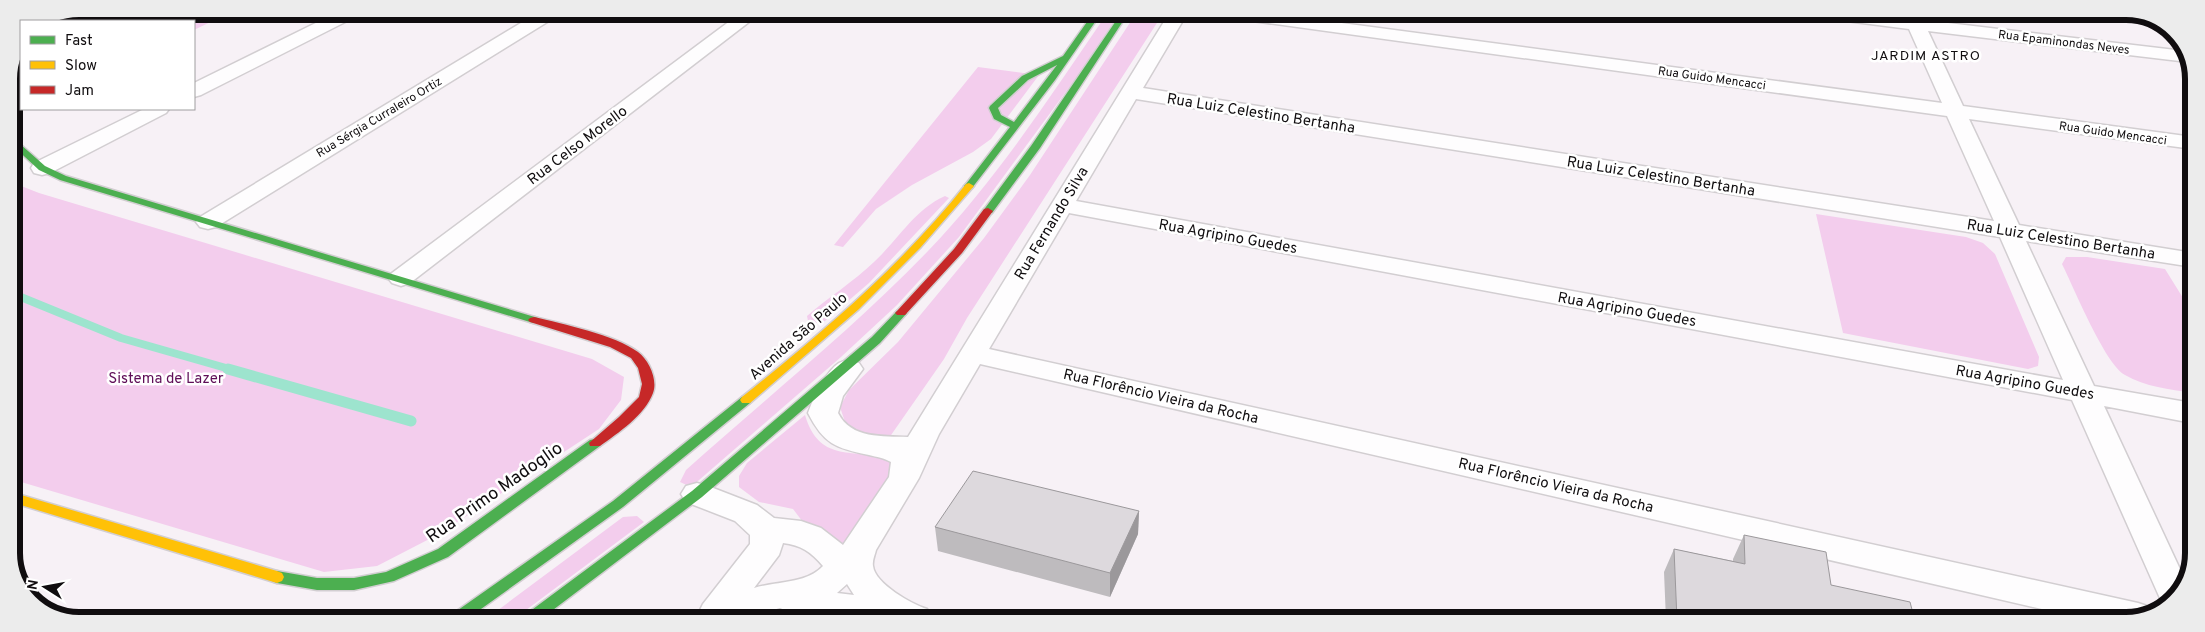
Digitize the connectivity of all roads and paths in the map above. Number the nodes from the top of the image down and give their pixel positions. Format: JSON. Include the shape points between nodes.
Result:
{"nodes":[{"id":1,"x":335,"y":20,"type":"edge"},
{"id":2,"x":538,"y":20,"type":"edge"},
{"id":3,"x":742,"y":20,"type":"edge"},
{"id":4,"x":1092,"y":20,"type":"edge"},
{"id":5,"x":1121,"y":20,"type":"edge"},
{"id":6,"x":1174,"y":20,"type":"edge"},
{"id":7,"x":1290,"y":20,"type":"edge"},
{"id":8,"x":1913,"y":20,"type":"edge"},
{"id":9,"x":1920,"y":20,"type":"edge"},
{"id":10,"x":2180,"y":56,"type":"edge"},
{"id":11,"x":1065,"y":58,"type":"junction"},
{"id":12,"x":195,"y":90,"type":"edge"},
{"id":13,"x":1130,"y":92,"type":"junction"},
{"id":14,"x":157,"y":110,"type":"edge"},
{"id":15,"x":1955,"y":111,"type":"junction"},
{"id":16,"x":1016,"y":126,"type":"junction"},
{"id":17,"x":2185,"y":142,"type":"edge"},
{"id":18,"x":20,"y":147,"type":"edge"},
{"id":19,"x":42,"y":168,"type":"junction"},
{"id":20,"x":1062,"y":205,"type":"junction"},
{"id":21,"x":208,"y":222,"type":"junction"},
{"id":22,"x":2009,"y":231,"type":"junction"},
{"id":23,"x":2185,"y":259,"type":"edge"},
{"id":24,"x":401,"y":278,"type":"junction"},
{"id":25,"x":876,"y":340,"type":"junction"},
{"id":26,"x":974,"y":354,"type":"junction"},
{"id":27,"x":2083,"y":393,"type":"junction"},
{"id":28,"x":2185,"y":412,"type":"edge"},
{"id":29,"x":924,"y":434,"type":"junction"},
{"id":30,"x":890,"y":448,"type":"junction"},
{"id":31,"x":904,"y":478,"type":"junction"},
{"id":32,"x":688,"y":492,"type":"junction"},
{"id":33,"x":648,"y":494,"type":"dead end"},
{"id":34,"x":20,"y":500,"type":"edge"},
{"id":35,"x":618,"y":504,"type":"junction"},
{"id":36,"x":766,"y":530,"type":"junction"},
{"id":37,"x":851,"y":556,"type":"junction"},
{"id":38,"x":2172,"y":589,"type":"edge"},
{"id":39,"x":772,"y":596,"type":"junction"},
{"id":40,"x":464,"y":612,"type":"edge"},
{"id":41,"x":539,"y":612,"type":"edge"},
{"id":42,"x":717,"y":612,"type":"edge"},
{"id":43,"x":726,"y":612,"type":"edge"},
{"id":44,"x":873,"y":612,"type":"edge"},
{"id":45,"x":901,"y":612,"type":"edge"},
{"id":46,"x":2116,"y":612,"type":"edge"}],
"edges":[{"from":1,"to":12,"type":"street"},
{"from":2,"to":21,"type":"street","name":"Rua Sérgia Curraleiro Ortiz"},
{"from":3,"to":24,"type":"street","name":"Rua Celso Morello"},
{"from":4,"to":11,"type":"main road","name":"Avenida São Paulo"},
{"from":5,"to":25,"type":"main road","via":[[1035,148],[958,251]]},
{"from":6,"to":13,"type":"street","name":"Rua Fernando Silva"},
{"from":7,"to":15,"type":"street","name":"Rua Guido Mencacci"},
{"from":8,"to":15,"type":"street"},
{"from":9,"to":10,"type":"street","name":"Rua Epaminondas Neves"},
{"from":11,"to":16,"type":"main road","name":"Avenida São Paulo"},
{"from":11,"to":16,"type":"main road","via":[[1038,69],[1010,88],[994,108],[997,117]]},
{"from":13,"to":20,"type":"street","name":"Rua Fernando Silva"},
{"from":13,"to":22,"type":"street","name":"Rua Luiz Celestino Bertanha"},
{"from":14,"to":19,"type":"street"},
{"from":15,"to":17,"type":"street","name":"Rua Guido Mencacci"},
{"from":15,"to":22,"type":"street"},
{"from":16,"to":35,"type":"main road","name":"Avenida São Paulo","via":[[956,203],[876,288],[804,353]]},
{"from":18,"to":19,"type":"main road"},
{"from":19,"to":21,"type":"main road","via":[[63,178]]},
{"from":20,"to":26,"type":"street","name":"Rua Fernando Silva"},
{"from":20,"to":27,"type":"street","name":"Rua Agripino Guedes"},
{"from":21,"to":24,"type":"main road"},
{"from":22,"to":23,"type":"street","name":"Rua Luiz Celestino Bertanha"},
{"from":22,"to":27,"type":"street"},
{"from":24,"to":34,"type":"main road","name":"Rua Primo Madoglio","via":[[619,346],[636,356],[645,369],[647,394],[620,425],[443,553],[389,577],[354,584],[317,584],[272,576]]},
{"from":25,"to":30,"type":"street","via":[[828,394],[823,413],[831,429],[847,439]]},
{"from":25,"to":32,"type":"main road"},
{"from":26,"to":29,"type":"street","name":"Rua Fernando Silva"},
{"from":26,"to":46,"type":"street","name":"Rua Florêncio Vieira da Rocha"},
{"from":27,"to":28,"type":"street","name":"Rua Agripino Guedes"},
{"from":27,"to":38,"type":"street"},
{"from":29,"to":30,"type":"street","name":"Rua Fernando Silva","via":[[904,448]]},
{"from":29,"to":31,"type":"street","name":"Rua Fernando Silva"},
{"from":30,"to":31,"type":"street","via":[[907,458]]},
{"from":31,"to":37,"type":"street","name":"Rua Fernando Silva"},
{"from":32,"to":36,"type":"street","via":[[746,513]]},
{"from":32,"to":41,"type":"main road"},
{"from":33,"to":35,"type":"main road"},
{"from":35,"to":40,"type":"main road","name":"Avenida São Paulo"},
{"from":36,"to":37,"type":"street","via":[[798,532]]},
{"from":36,"to":42,"type":"street","via":[[767,546]]},
{"from":37,"to":39,"type":"street","name":"Rua Fernando Silva","via":[[831,579],[814,590]]},
{"from":37,"to":45,"type":"street","via":[[873,595]]},
{"from":39,"to":43,"type":"street"},
{"from":39,"to":44,"type":"street"}]}
